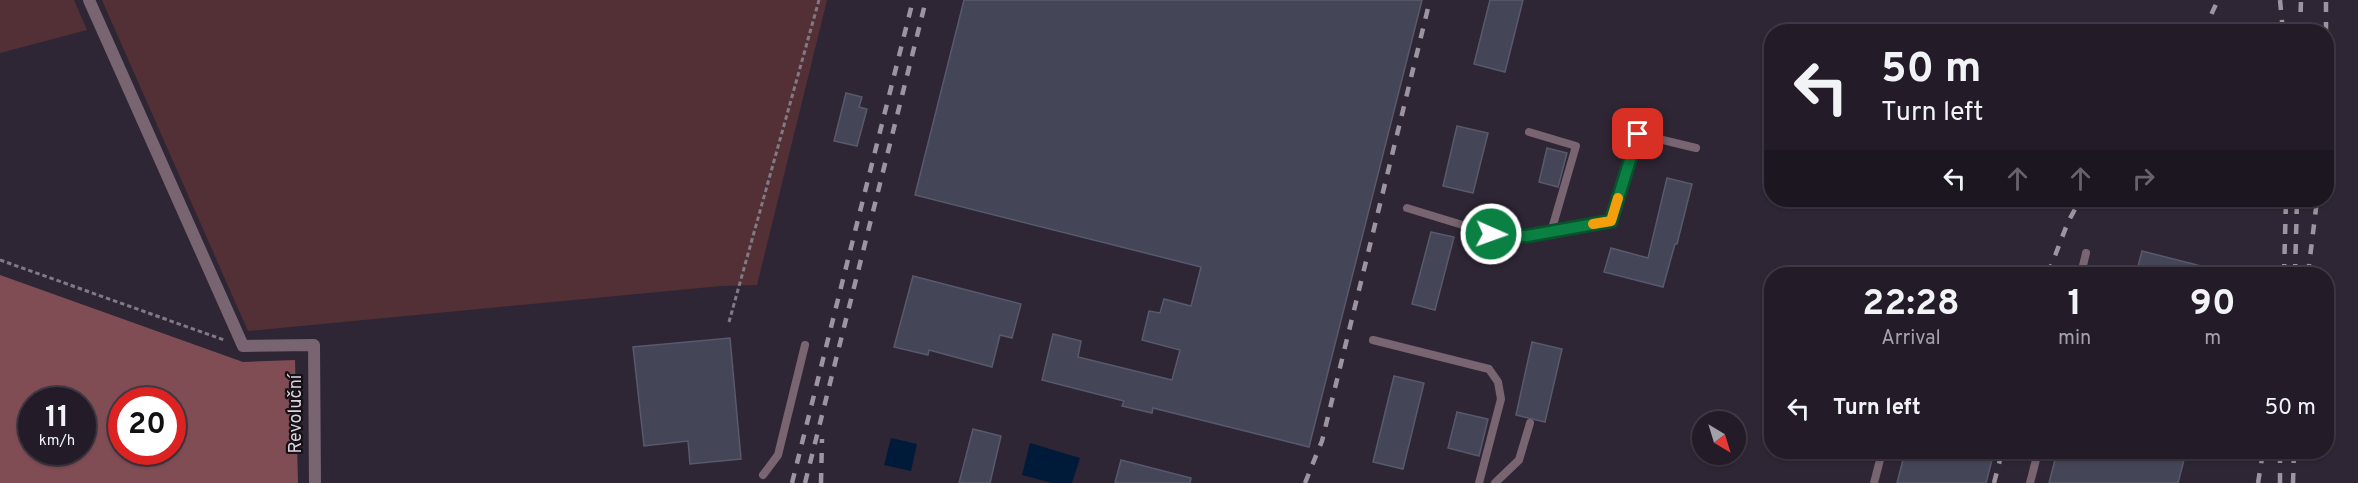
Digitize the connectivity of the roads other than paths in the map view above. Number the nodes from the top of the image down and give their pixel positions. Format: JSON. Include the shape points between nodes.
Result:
{"nodes":[{"id":1,"x":89,"y":0,"type":"edge"},
{"id":2,"x":1529,"y":132,"type":"dead end"},
{"id":3,"x":1696,"y":148,"type":"dead end"},
{"id":4,"x":1407,"y":208,"type":"dead end"},
{"id":5,"x":1551,"y":232,"type":"junction"},
{"id":6,"x":2086,"y":252,"type":"dead end"},
{"id":7,"x":2083,"y":267,"type":"edge"},
{"id":8,"x":1373,"y":340,"type":"dead end"},
{"id":9,"x":805,"y":345,"type":"dead end"},
{"id":10,"x":1530,"y":423,"type":"dead end"},
{"id":11,"x":1880,"y":459,"type":"edge"},
{"id":12,"x":2036,"y":459,"type":"edge"},
{"id":13,"x":763,"y":475,"type":"dead end"},
{"id":14,"x":315,"y":483,"type":"edge"},
{"id":15,"x":1479,"y":483,"type":"edge"},
{"id":16,"x":1495,"y":483,"type":"edge"},
{"id":17,"x":1874,"y":483,"type":"edge"},
{"id":18,"x":2030,"y":483,"type":"edge"}],
"edges":[{"from":1,"to":14,"type":"street","name":"Revoluční","via":[[243,346],[314,345]]},
{"from":2,"to":5,"type":"lane","via":[[1576,146]]},
{"from":3,"to":5,"type":"lane","via":[[1638,134],[1611,221]]},
{"from":4,"to":5,"type":"lane","via":[[1491,234],[1527,236]]},
{"from":6,"to":7,"type":"lane"},
{"from":8,"to":15,"type":"lane","via":[[1489,369],[1498,382],[1501,399]]},
{"from":9,"to":13,"type":"lane","via":[[778,455]]},
{"from":10,"to":16,"type":"lane","via":[[1519,460]]},
{"from":11,"to":17,"type":"lane"},
{"from":12,"to":18,"type":"lane"}]}
